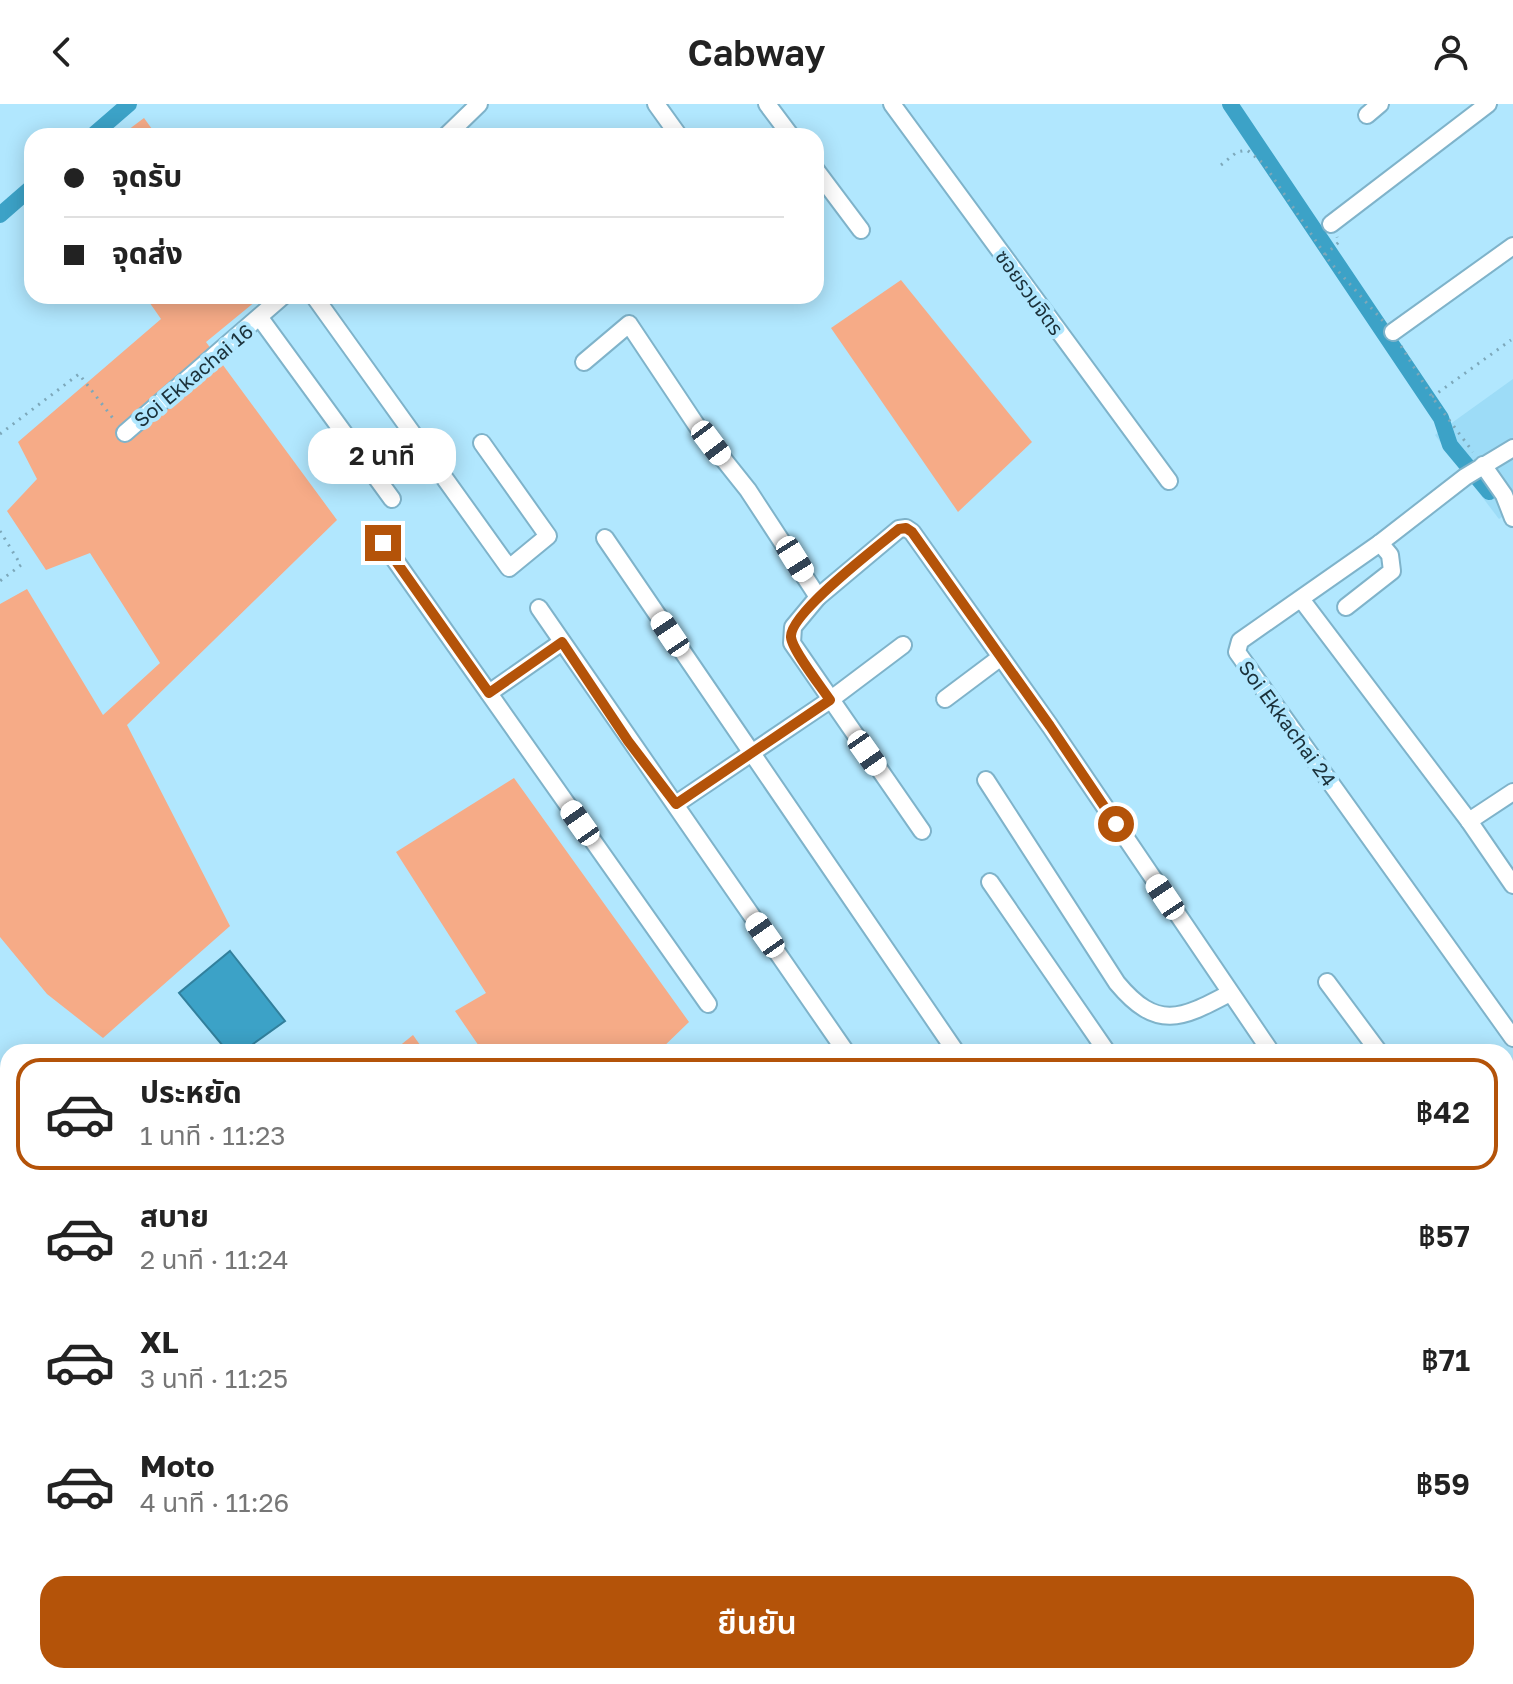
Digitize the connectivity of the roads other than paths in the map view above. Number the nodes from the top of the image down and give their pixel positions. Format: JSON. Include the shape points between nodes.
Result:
{"nodes":[{"id":1,"x":479,"y":104,"type":"edge"},
{"id":2,"x":656,"y":104,"type":"edge"},
{"id":3,"x":767,"y":104,"type":"edge"},
{"id":4,"x":892,"y":104,"type":"edge"},
{"id":5,"x":1488,"y":104,"type":"edge"},
{"id":6,"x":454,"y":128,"type":"edge"},
{"id":7,"x":673,"y":128,"type":"edge"},
{"id":8,"x":785,"y":128,"type":"edge"},
{"id":9,"x":824,"y":181,"type":"edge"},
{"id":10,"x":1331,"y":224,"type":"dead end"},
{"id":11,"x":861,"y":230,"type":"dead end"},
{"id":12,"x":1513,"y":246,"type":"edge"},
{"id":13,"x":275,"y":304,"type":"edge"},
{"id":14,"x":320,"y":304,"type":"edge"},
{"id":15,"x":260,"y":318,"type":"junction"},
{"id":16,"x":1393,"y":332,"type":"road end"},
{"id":17,"x":584,"y":362,"type":"dead end"},
{"id":18,"x":125,"y":433,"type":"road end"},
{"id":19,"x":482,"y":443,"type":"dead end"},
{"id":20,"x":1513,"y":448,"type":"edge"},
{"id":21,"x":1475,"y":471,"type":"junction"},
{"id":22,"x":1169,"y":481,"type":"dead end"},
{"id":23,"x":392,"y":499,"type":"dead end"},
{"id":24,"x":1513,"y":518,"type":"edge"},
{"id":25,"x":605,"y":538,"type":"dead end"},
{"id":26,"x":383,"y":543,"type":"dead end"},
{"id":27,"x":1380,"y":543,"type":"junction"},
{"id":28,"x":818,"y":597,"type":"junction"},
{"id":29,"x":1301,"y":599,"type":"junction"},
{"id":30,"x":1346,"y":607,"type":"dead end"},
{"id":31,"x":539,"y":608,"type":"dead end"},
{"id":32,"x":562,"y":642,"type":"junction"},
{"id":33,"x":903,"y":645,"type":"dead end"},
{"id":34,"x":1001,"y":657,"type":"junction"},
{"id":35,"x":489,"y":693,"type":"junction"},
{"id":36,"x":945,"y":699,"type":"dead end"},
{"id":37,"x":830,"y":700,"type":"junction"},
{"id":38,"x":752,"y":754,"type":"junction"},
{"id":39,"x":986,"y":780,"type":"dead end"},
{"id":40,"x":1513,"y":792,"type":"edge"},
{"id":41,"x":676,"y":804,"type":"junction"},
{"id":42,"x":1469,"y":821,"type":"junction"},
{"id":43,"x":922,"y":831,"type":"dead end"},
{"id":44,"x":990,"y":882,"type":"dead end"},
{"id":45,"x":1513,"y":885,"type":"edge"},
{"id":46,"x":1327,"y":982,"type":"dead end"},
{"id":47,"x":1230,"y":993,"type":"junction"},
{"id":48,"x":708,"y":1004,"type":"dead end"},
{"id":49,"x":1513,"y":1038,"type":"edge"},
{"id":50,"x":841,"y":1044,"type":"edge"},
{"id":51,"x":951,"y":1044,"type":"edge"},
{"id":52,"x":1101,"y":1044,"type":"edge"},
{"id":53,"x":1265,"y":1044,"type":"edge"},
{"id":54,"x":1373,"y":1044,"type":"edge"}],
"edges":[{"from":1,"to":6,"type":"street"},
{"from":2,"to":7,"type":"street"},
{"from":3,"to":8,"type":"street"},
{"from":4,"to":22,"type":"street","name":"ซอยรวมจิตร"},
{"from":5,"to":10,"type":"street"},
{"from":9,"to":11,"type":"street"},
{"from":12,"to":16,"type":"street"},
{"from":13,"to":15,"type":"street","name":"Soi Ekkachai 16"},
{"from":14,"to":19,"type":"street","via":[[509,568],[548,536]]},
{"from":15,"to":18,"type":"street","name":"Soi Ekkachai 16"},
{"from":15,"to":23,"type":"street"},
{"from":17,"to":28,"type":"street","via":[[629,324]]},
{"from":20,"to":21,"type":"street","name":"Soi Ekkachai 24"},
{"from":21,"to":24,"type":"street","via":[[1504,495]]},
{"from":21,"to":27,"type":"street","name":"Soi Ekkachai 24"},
{"from":25,"to":38,"type":"street"},
{"from":26,"to":35,"type":"street"},
{"from":27,"to":29,"type":"street","name":"Soi Ekkachai 24"},
{"from":27,"to":30,"type":"street","via":[[1390,555],[1392,571]]},
{"from":28,"to":34,"type":"street","via":[[906,528]]},
{"from":28,"to":37,"type":"street","via":[[790,634]]},
{"from":29,"to":42,"type":"street"},
{"from":29,"to":49,"type":"street","name":"Soi Ekkachai 24","via":[[1240,641],[1237,652]]},
{"from":31,"to":32,"type":"street"},
{"from":32,"to":35,"type":"street"},
{"from":32,"to":41,"type":"street"},
{"from":33,"to":37,"type":"street"},
{"from":34,"to":36,"type":"street"},
{"from":34,"to":47,"type":"street"},
{"from":35,"to":48,"type":"street"},
{"from":37,"to":38,"type":"street"},
{"from":37,"to":43,"type":"street"},
{"from":38,"to":41,"type":"street"},
{"from":38,"to":51,"type":"street"},
{"from":39,"to":47,"type":"street","via":[[1133,1002],[1167,1016],[1193,1013]]},
{"from":40,"to":42,"type":"street"},
{"from":41,"to":50,"type":"street"},
{"from":42,"to":45,"type":"street"},
{"from":44,"to":52,"type":"street"},
{"from":46,"to":54,"type":"street"},
{"from":47,"to":53,"type":"street"}]}
